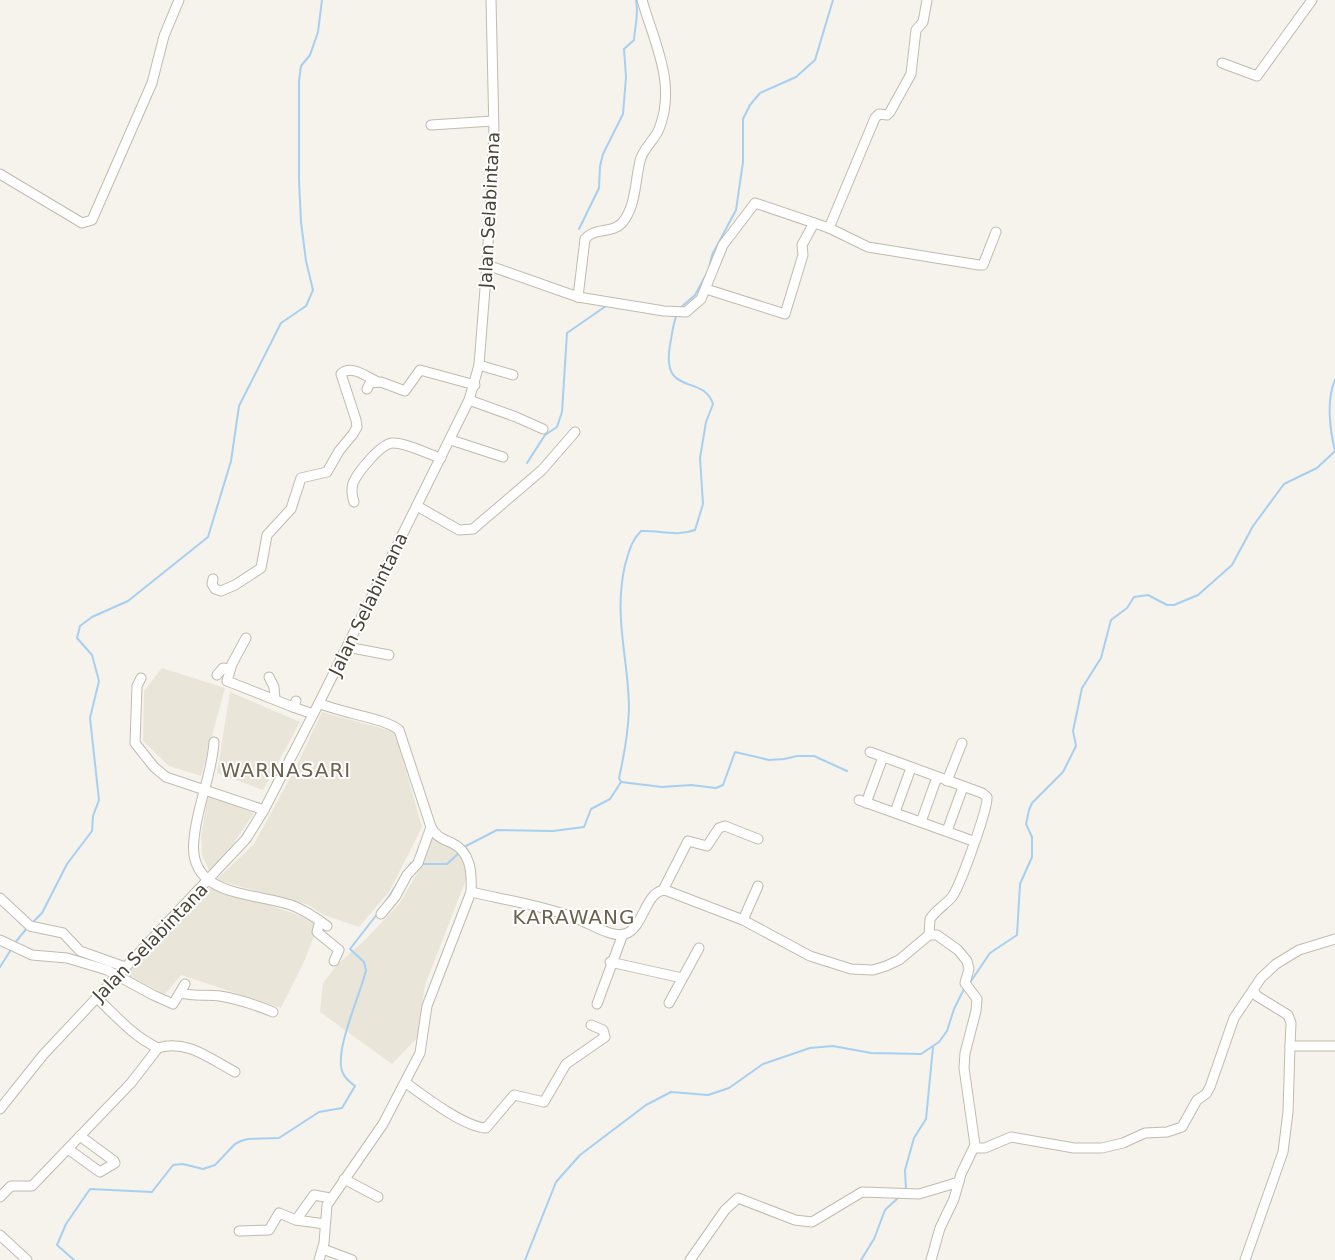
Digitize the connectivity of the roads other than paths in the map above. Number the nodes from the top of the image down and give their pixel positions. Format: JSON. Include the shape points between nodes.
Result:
{"nodes":[{"id":1,"x":179,"y":0,"type":"edge"},
{"id":2,"x":491,"y":0,"type":"edge"},
{"id":3,"x":642,"y":0,"type":"edge"},
{"id":4,"x":927,"y":0,"type":"edge"},
{"id":5,"x":1312,"y":0,"type":"edge"},
{"id":6,"x":1222,"y":64,"type":"dead end"},
{"id":7,"x":494,"y":121,"type":"junction"},
{"id":8,"x":431,"y":125,"type":"dead end"},
{"id":9,"x":0,"y":174,"type":"edge"},
{"id":10,"x":814,"y":223,"type":"junction"},
{"id":11,"x":829,"y":228,"type":"junction"},
{"id":12,"x":996,"y":232,"type":"dead end"},
{"id":13,"x":487,"y":265,"type":"junction"},
{"id":14,"x":706,"y":289,"type":"junction"},
{"id":15,"x":578,"y":297,"type":"junction"},
{"id":16,"x":479,"y":364,"type":"junction"},
{"id":17,"x":513,"y":376,"type":"dead end"},
{"id":18,"x":378,"y":382,"type":"junction"},
{"id":19,"x":475,"y":385,"type":"junction"},
{"id":20,"x":367,"y":389,"type":"dead end"},
{"id":21,"x":469,"y":400,"type":"junction"},
{"id":22,"x":543,"y":430,"type":"dead end"},
{"id":23,"x":575,"y":432,"type":"dead end"},
{"id":24,"x":450,"y":440,"type":"junction"},
{"id":25,"x":503,"y":457,"type":"dead end"},
{"id":26,"x":441,"y":458,"type":"junction"},
{"id":27,"x":354,"y":502,"type":"dead end"},
{"id":28,"x":418,"y":506,"type":"junction"},
{"id":29,"x":213,"y":579,"type":"dead end"},
{"id":30,"x":246,"y":638,"type":"dead end"},
{"id":31,"x":347,"y":647,"type":"junction"},
{"id":32,"x":389,"y":655,"type":"dead end"},
{"id":33,"x":230,"y":669,"type":"junction"},
{"id":34,"x":218,"y":675,"type":"dead end"},
{"id":35,"x":269,"y":677,"type":"dead end"},
{"id":36,"x":141,"y":678,"type":"dead end"},
{"id":37,"x":275,"y":699,"type":"junction"},
{"id":38,"x":319,"y":703,"type":"junction"},
{"id":39,"x":313,"y":714,"type":"junction"},
{"id":40,"x":214,"y":742,"type":"dead end"},
{"id":41,"x":962,"y":743,"type":"dead end"},
{"id":42,"x":870,"y":752,"type":"dead end"},
{"id":43,"x":883,"y":757,"type":"junction"},
{"id":44,"x":911,"y":768,"type":"junction"},
{"id":45,"x":937,"y":777,"type":"junction"},
{"id":46,"x":947,"y":781,"type":"junction"},
{"id":47,"x":963,"y":787,"type":"junction"},
{"id":48,"x":206,"y":789,"type":"junction"},
{"id":49,"x":264,"y":810,"type":"junction"},
{"id":50,"x":895,"y":812,"type":"junction"},
{"id":51,"x":921,"y":822,"type":"junction"},
{"id":52,"x":431,"y":827,"type":"junction"},
{"id":53,"x":947,"y":831,"type":"junction"},
{"id":54,"x":758,"y":839,"type":"dead end"},
{"id":55,"x":973,"y":841,"type":"junction"},
{"id":56,"x":208,"y":881,"type":"junction"},
{"id":57,"x":758,"y":886,"type":"dead end"},
{"id":58,"x":663,"y":890,"type":"junction"},
{"id":59,"x":471,"y":892,"type":"junction"},
{"id":60,"x":0,"y":898,"type":"edge"},
{"id":61,"x":381,"y":914,"type":"dead end"},
{"id":62,"x":743,"y":920,"type":"junction"},
{"id":63,"x":623,"y":934,"type":"junction"},
{"id":64,"x":929,"y":935,"type":"junction"},
{"id":65,"x":1335,"y":939,"type":"edge"},
{"id":66,"x":0,"y":940,"type":"edge"},
{"id":67,"x":699,"y":948,"type":"dead end"},
{"id":68,"x":334,"y":961,"type":"dead end"},
{"id":69,"x":610,"y":962,"type":"junction"},
{"id":70,"x":125,"y":967,"type":"junction"},
{"id":71,"x":117,"y":975,"type":"junction"},
{"id":72,"x":682,"y":978,"type":"junction"},
{"id":73,"x":185,"y":984,"type":"dead end"},
{"id":74,"x":1253,"y":990,"type":"junction"},
{"id":75,"x":181,"y":993,"type":"junction"},
{"id":76,"x":97,"y":998,"type":"junction"},
{"id":77,"x":669,"y":1003,"type":"dead end"},
{"id":78,"x":597,"y":1004,"type":"dead end"},
{"id":79,"x":273,"y":1012,"type":"dead end"},
{"id":80,"x":591,"y":1025,"type":"dead end"},
{"id":81,"x":1290,"y":1046,"type":"junction"},
{"id":82,"x":1335,"y":1046,"type":"edge"},
{"id":83,"x":158,"y":1048,"type":"junction"},
{"id":84,"x":235,"y":1072,"type":"dead end"},
{"id":85,"x":406,"y":1083,"type":"junction"},
{"id":86,"x":0,"y":1109,"type":"edge"},
{"id":87,"x":80,"y":1136,"type":"junction"},
{"id":88,"x":68,"y":1148,"type":"junction"},
{"id":89,"x":974,"y":1148,"type":"junction"},
{"id":90,"x":344,"y":1178,"type":"junction"},
{"id":91,"x":959,"y":1182,"type":"junction"},
{"id":92,"x":0,"y":1197,"type":"edge"},
{"id":93,"x":378,"y":1197,"type":"dead end"},
{"id":94,"x":330,"y":1198,"type":"junction"},
{"id":95,"x":296,"y":1220,"type":"junction"},
{"id":96,"x":325,"y":1224,"type":"junction"},
{"id":97,"x":239,"y":1232,"type":"dead end"},
{"id":98,"x":0,"y":1235,"type":"edge"},
{"id":99,"x":323,"y":1249,"type":"junction"},
{"id":100,"x":27,"y":1260,"type":"edge"},
{"id":101,"x":319,"y":1260,"type":"edge"},
{"id":102,"x":352,"y":1260,"type":"edge"},
{"id":103,"x":690,"y":1260,"type":"edge"},
{"id":104,"x":931,"y":1260,"type":"edge"},
{"id":105,"x":1245,"y":1260,"type":"edge"}],
"edges":[{"from":1,"to":9,"type":"street","via":[[164,36],[152,83],[92,220],[84,224]]},
{"from":2,"to":7,"type":"street","name":"Jalan Selabintana"},
{"from":3,"to":15,"type":"street","via":[[664,66],[662,116],[659,129],[641,156],[625,219],[616,228],[597,231],[585,239]]},
{"from":4,"to":11,"type":"street","via":[[923,22],[916,30],[911,74],[888,115],[878,114],[875,118]]},
{"from":5,"to":6,"type":"street","via":[[1257,76]]},
{"from":7,"to":8,"type":"street"},
{"from":7,"to":13,"type":"street","name":"Jalan Selabintana"},
{"from":10,"to":11,"type":"street"},
{"from":10,"to":14,"type":"street","via":[[753,204],[723,245]]},
{"from":10,"to":14,"type":"street","via":[[802,245],[803,253],[785,314]]},
{"from":11,"to":12,"type":"street","via":[[868,247],[978,266],[987,260]]},
{"from":13,"to":15,"type":"street"},
{"from":13,"to":16,"type":"street","name":"Jalan Selabintana"},
{"from":14,"to":15,"type":"street","via":[[694,307],[686,312]]},
{"from":16,"to":17,"type":"street"},
{"from":16,"to":19,"type":"street","name":"Jalan Selabintana"},
{"from":18,"to":19,"type":"street","via":[[405,391],[420,370]]},
{"from":18,"to":20,"type":"street","via":[[370,383]]},
{"from":18,"to":29,"type":"street","via":[[354,371],[345,370],[341,374],[356,420],[353,434],[328,472],[301,478],[289,513],[267,535],[264,561],[259,570],[221,591],[214,587]]},
{"from":19,"to":21,"type":"street","name":"Jalan Selabintana"},
{"from":21,"to":22,"type":"street"},
{"from":21,"to":24,"type":"street","name":"Jalan Selabintana"},
{"from":23,"to":28,"type":"street","via":[[542,470],[473,529],[459,530]]},
{"from":24,"to":25,"type":"street"},
{"from":24,"to":26,"type":"street","name":"Jalan Selabintana"},
{"from":26,"to":27,"type":"street","via":[[395,443],[385,446],[354,482]]},
{"from":26,"to":28,"type":"street","name":"Jalan Selabintana"},
{"from":28,"to":31,"type":"street","name":"Jalan Selabintana"},
{"from":30,"to":33,"type":"street"},
{"from":31,"to":32,"type":"street"},
{"from":31,"to":38,"type":"street","name":"Jalan Selabintana"},
{"from":33,"to":34,"type":"street","via":[[223,668]]},
{"from":33,"to":37,"type":"street","via":[[227,681]]},
{"from":35,"to":37,"type":"street"},
{"from":36,"to":48,"type":"street","via":[[137,686],[135,719],[137,749],[166,777]]},
{"from":37,"to":39,"type":"street"},
{"from":38,"to":39,"type":"street","name":"Jalan Selabintana"},
{"from":38,"to":52,"type":"street","via":[[399,730]]},
{"from":39,"to":49,"type":"street","name":"Jalan Selabintana"},
{"from":40,"to":48,"type":"street"},
{"from":41,"to":46,"type":"street"},
{"from":42,"to":43,"type":"street"},
{"from":43,"to":44,"type":"street"},
{"from":43,"to":50,"type":"street","via":[[863,801]]},
{"from":44,"to":45,"type":"street"},
{"from":44,"to":50,"type":"street"},
{"from":45,"to":46,"type":"street"},
{"from":45,"to":51,"type":"street"},
{"from":46,"to":47,"type":"street"},
{"from":47,"to":53,"type":"street"},
{"from":47,"to":55,"type":"street","via":[[987,797],[986,810]]},
{"from":48,"to":49,"type":"street"},
{"from":48,"to":56,"type":"street","via":[[193,846],[196,866]]},
{"from":49,"to":56,"type":"street","name":"Jalan Selabintana","via":[[241,845]]},
{"from":50,"to":51,"type":"street"},
{"from":51,"to":53,"type":"street"},
{"from":52,"to":59,"type":"street","via":[[438,837],[458,846],[467,856]]},
{"from":52,"to":61,"type":"street","via":[[418,862]]},
{"from":53,"to":55,"type":"street"},
{"from":54,"to":58,"type":"street","via":[[725,826],[719,828],[707,846],[688,841]]},
{"from":55,"to":64,"type":"street","via":[[957,888],[929,921]]},
{"from":56,"to":68,"type":"street","via":[[230,891],[290,905],[314,915],[324,923],[316,931],[339,950]]},
{"from":56,"to":70,"type":"street","name":"Jalan Selabintana"},
{"from":57,"to":62,"type":"street"},
{"from":58,"to":62,"type":"street"},
{"from":58,"to":63,"type":"street","via":[[654,896],[632,929]]},
{"from":59,"to":63,"type":"street","via":[[561,913]]},
{"from":59,"to":85,"type":"street","via":[[427,1006],[422,1045]]},
{"from":60,"to":70,"type":"street","via":[[30,926],[63,933],[80,951]]},
{"from":62,"to":64,"type":"street","via":[[810,956],[859,970],[876,970],[894,963]]},
{"from":63,"to":69,"type":"street"},
{"from":64,"to":89,"type":"street","via":[[943,938],[967,961],[969,969],[965,983],[977,999],[964,1060],[976,1139]]},
{"from":65,"to":74,"type":"street","via":[[1289,956],[1265,973]]},
{"from":66,"to":71,"type":"street","via":[[24,952],[67,958]]},
{"from":67,"to":72,"type":"street"},
{"from":69,"to":72,"type":"street"},
{"from":69,"to":78,"type":"street"},
{"from":70,"to":71,"type":"street","name":"Jalan Selabintana"},
{"from":71,"to":75,"type":"street","via":[[171,1003],[176,1002]]},
{"from":71,"to":76,"type":"street","name":"Jalan Selabintana"},
{"from":72,"to":77,"type":"street"},
{"from":73,"to":75,"type":"street"},
{"from":74,"to":81,"type":"street","via":[[1256,996],[1288,1015]]},
{"from":74,"to":89,"type":"street","via":[[1234,1018],[1210,1087],[1197,1100],[1182,1127],[1167,1132],[1145,1133],[1102,1148],[1074,1148],[1011,1138],[985,1148]]},
{"from":75,"to":79,"type":"street","via":[[245,1001]]},
{"from":76,"to":83,"type":"street","via":[[134,1035]]},
{"from":76,"to":86,"type":"street","name":"Jalan Selabintana","via":[[43,1055]]},
{"from":80,"to":85,"type":"street","via":[[603,1030],[605,1037],[566,1064],[544,1102],[514,1095],[486,1128],[441,1108]]},
{"from":81,"to":82,"type":"street"},
{"from":81,"to":105,"type":"street","via":[[1283,1152]]},
{"from":83,"to":84,"type":"street","via":[[176,1044],[184,1046]]},
{"from":83,"to":87,"type":"street","via":[[145,1068]]},
{"from":85,"to":90,"type":"street","via":[[383,1124]]},
{"from":87,"to":88,"type":"street"},
{"from":87,"to":88,"type":"street","via":[[114,1163],[100,1172]]},
{"from":88,"to":92,"type":"street","via":[[32,1186],[12,1186]]},
{"from":89,"to":91,"type":"street"},
{"from":90,"to":93,"type":"street"},
{"from":90,"to":94,"type":"street"},
{"from":91,"to":103,"type":"street","via":[[919,1194],[862,1192],[812,1222],[796,1220],[738,1198],[725,1210]]},
{"from":91,"to":104,"type":"street","via":[[935,1241]]},
{"from":94,"to":95,"type":"street","via":[[313,1196]]},
{"from":94,"to":96,"type":"street"},
{"from":95,"to":96,"type":"street"},
{"from":95,"to":97,"type":"street","via":[[281,1213],[269,1230]]},
{"from":96,"to":99,"type":"street"},
{"from":98,"to":100,"type":"street"},
{"from":99,"to":101,"type":"street"},
{"from":99,"to":102,"type":"street"}]}
